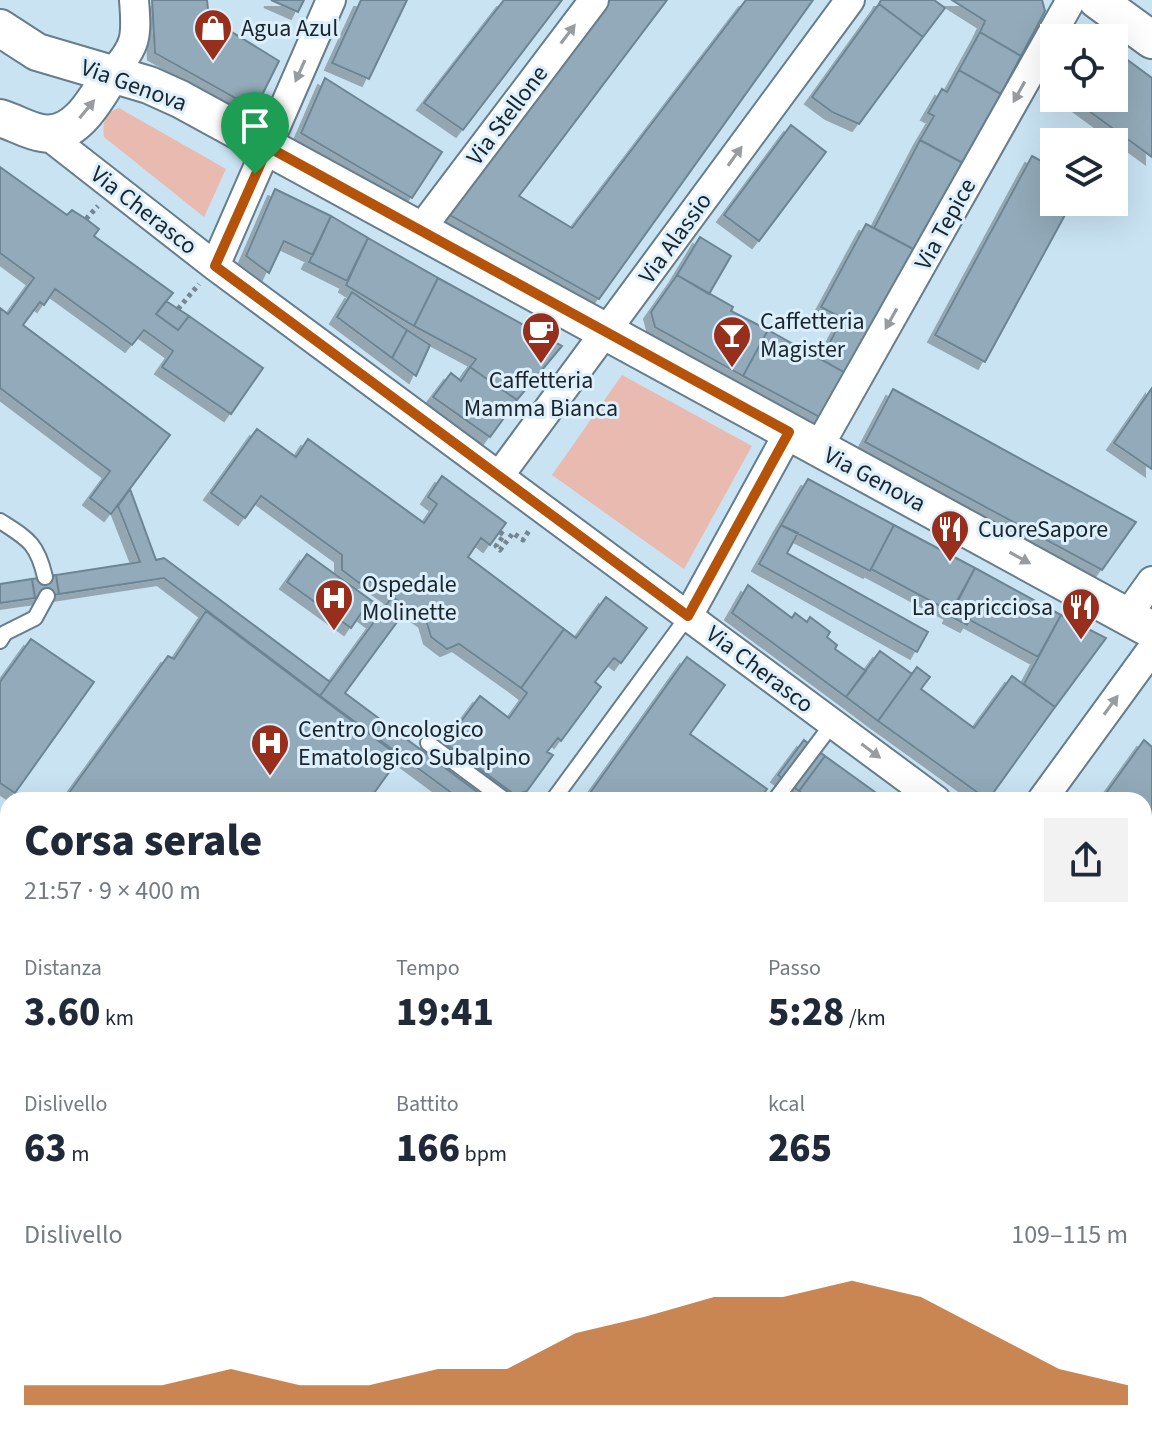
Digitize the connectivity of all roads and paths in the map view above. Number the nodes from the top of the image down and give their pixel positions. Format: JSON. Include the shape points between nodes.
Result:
{"nodes":[{"id":1,"x":134,"y":0,"type":"edge"},
{"id":2,"x":331,"y":0,"type":"edge"},
{"id":3,"x":594,"y":0,"type":"edge"},
{"id":4,"x":850,"y":0,"type":"edge"},
{"id":5,"x":1071,"y":0,"type":"edge"},
{"id":6,"x":1097,"y":0,"type":"edge"},
{"id":7,"x":0,"y":28,"type":"edge"},
{"id":8,"x":1152,"y":40,"type":"edge"},
{"id":9,"x":112,"y":73,"type":"junction"},
{"id":10,"x":0,"y":118,"type":"edge"},
{"id":11,"x":46,"y":134,"type":"junction"},
{"id":12,"x":268,"y":147,"type":"junction"},
{"id":13,"x":420,"y":230,"type":"junction"},
{"id":14,"x":215,"y":266,"type":"junction"},
{"id":15,"x":607,"y":333,"type":"junction"},
{"id":16,"x":804,"y":440,"type":"junction"},
{"id":17,"x":499,"y":476,"type":"junction"},
{"id":18,"x":545,"y":509,"type":"junction"},
{"id":19,"x":0,"y":521,"type":"edge"},
{"id":20,"x":500,"y":532,"type":"dead end"},
{"id":21,"x":45,"y":577,"type":"dead end"},
{"id":22,"x":1152,"y":581,"type":"edge"},
{"id":23,"x":47,"y":596,"type":"dead end"},
{"id":24,"x":688,"y":616,"type":"junction"},
{"id":25,"x":1140,"y":623,"type":"edge"},
{"id":26,"x":0,"y":641,"type":"edge"},
{"id":27,"x":1152,"y":649,"type":"edge"},
{"id":28,"x":833,"y":723,"type":"junction"},
{"id":29,"x":428,"y":743,"type":"dead end"},
{"id":30,"x":494,"y":792,"type":"edge"},
{"id":31,"x":559,"y":792,"type":"edge"},
{"id":32,"x":784,"y":792,"type":"edge"},
{"id":33,"x":918,"y":792,"type":"edge"},
{"id":34,"x":1048,"y":792,"type":"edge"}],
"edges":[{"from":1,"to":9,"type":"street","via":[[134,45]]},
{"from":2,"to":12,"type":"street","one_way":true},
{"from":13,"to":3,"type":"street","name":"Via Stellone","one_way":true},
{"from":15,"to":4,"type":"street","name":"Via Alassio","one_way":true},
{"from":5,"to":16,"type":"street","name":"Via Tepice","one_way":true},
{"from":6,"to":8,"type":"street"},
{"from":7,"to":9,"type":"street","name":"Via Genova","via":[[37,52]]},
{"from":11,"to":9,"type":"street","one_way":true,"via":[[77,121]]},
{"from":9,"to":12,"type":"street","name":"Via Genova","via":[[180,99]]},
{"from":10,"to":11,"type":"street"},
{"from":11,"to":14,"type":"street","name":"Via Cherasco"},
{"from":12,"to":13,"type":"street","name":"Via Genova"},
{"from":12,"to":14,"type":"street"},
{"from":13,"to":15,"type":"street","name":"Via Genova"},
{"from":14,"to":17,"type":"street","name":"Via Cherasco"},
{"from":15,"to":16,"type":"street","name":"Via Genova"},
{"from":15,"to":17,"type":"street","name":"Via Alassio"},
{"from":16,"to":24,"type":"street","name":"Via Tepice"},
{"from":16,"to":25,"type":"street","name":"Via Genova","one_way":true},
{"from":17,"to":18,"type":"street","name":"Via Cherasco"},
{"from":18,"to":20,"type":"path","via":[[523,540],[513,533],[500,550]]},
{"from":18,"to":24,"type":"street","name":"Via Cherasco"},
{"from":19,"to":21,"type":"lane","via":[[32,541]]},
{"from":22,"to":25,"type":"street"},
{"from":23,"to":26,"type":"lane","via":[[35,618]]},
{"from":24,"to":28,"type":"street","name":"Via Cherasco"},
{"from":24,"to":31,"type":"lane"},
{"from":34,"to":27,"type":"street","one_way":true},
{"from":28,"to":32,"type":"lane"},
{"from":28,"to":33,"type":"street","name":"Via Cherasco","one_way":true},
{"from":29,"to":30,"type":"lane"}]}
